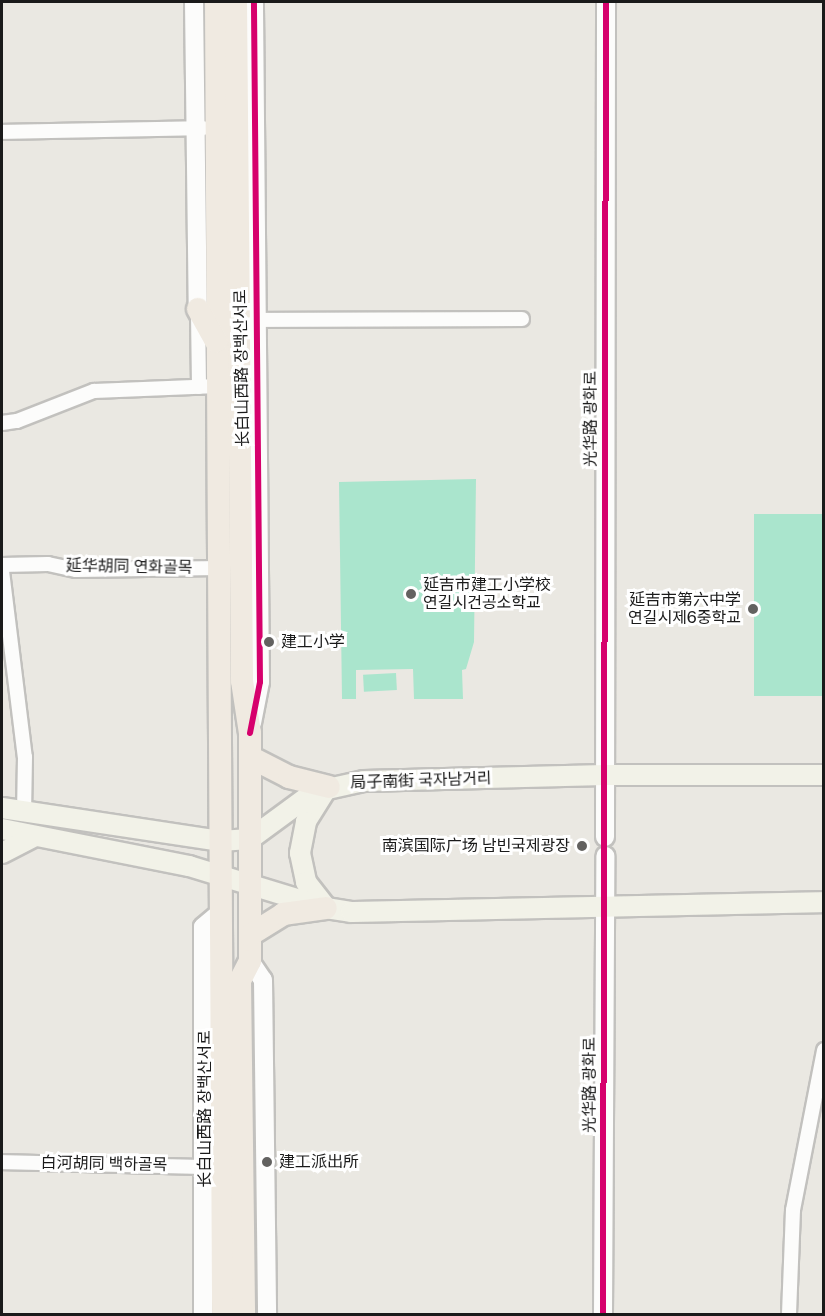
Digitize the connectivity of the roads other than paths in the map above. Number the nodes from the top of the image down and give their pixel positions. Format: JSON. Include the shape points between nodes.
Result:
{"nodes":[{"id":1,"x":195,"y":2,"type":"edge"},
{"id":2,"x":216,"y":2,"type":"edge"},
{"id":3,"x":236,"y":2,"type":"edge"},
{"id":4,"x":254,"y":2,"type":"edge"},
{"id":5,"x":606,"y":2,"type":"edge"},
{"id":6,"x":206,"y":128,"type":"junction"},
{"id":7,"x":2,"y":132,"type":"edge"},
{"id":8,"x":198,"y":309,"type":"junction"},
{"id":9,"x":522,"y":319,"type":"dead end"},
{"id":10,"x":247,"y":320,"type":"junction"},
{"id":11,"x":217,"y":342,"type":"junction"},
{"id":12,"x":208,"y":386,"type":"junction"},
{"id":13,"x":2,"y":423,"type":"edge"},
{"id":14,"x":2,"y":565,"type":"edge"},
{"id":15,"x":220,"y":568,"type":"junction"},
{"id":16,"x":2,"y":571,"type":"edge"},
{"id":17,"x":250,"y":757,"type":"junction"},
{"id":18,"x":605,"y":775,"type":"junction"},
{"id":19,"x":824,"y":775,"type":"edge"},
{"id":20,"x":329,"y":787,"type":"junction"},
{"id":21,"x":2,"y":808,"type":"edge"},
{"id":22,"x":24,"y":812,"type":"junction"},
{"id":23,"x":2,"y":829,"type":"edge"},
{"id":24,"x":35,"y":836,"type":"junction"},
{"id":25,"x":604,"y":837,"type":"dead end"},
{"id":26,"x":250,"y":839,"type":"junction"},
{"id":27,"x":220,"y":841,"type":"junction"},
{"id":28,"x":2,"y":853,"type":"edge"},
{"id":29,"x":604,"y":855,"type":"dead end"},
{"id":30,"x":222,"y":874,"type":"junction"},
{"id":31,"x":249,"y":882,"type":"junction"},
{"id":32,"x":824,"y":902,"type":"edge"},
{"id":33,"x":604,"y":904,"type":"junction"},
{"id":34,"x":326,"y":908,"type":"junction"},
{"id":35,"x":221,"y":912,"type":"junction"},
{"id":36,"x":250,"y":935,"type":"junction"},
{"id":37,"x":250,"y":961,"type":"junction"},
{"id":38,"x":824,"y":1050,"type":"edge"},
{"id":39,"x":2,"y":1162,"type":"edge"},
{"id":40,"x":206,"y":1167,"type":"junction"},
{"id":41,"x":203,"y":1314,"type":"edge"},
{"id":42,"x":223,"y":1314,"type":"edge"},
{"id":43,"x":244,"y":1314,"type":"edge"},
{"id":44,"x":267,"y":1314,"type":"edge"},
{"id":45,"x":603,"y":1314,"type":"edge"},
{"id":46,"x":789,"y":1314,"type":"edge"}],
"edges":[{"from":1,"to":6,"type":"street","name":"长白山西路 장백산서로"},
{"from":2,"to":6,"type":"main road","name":"长白山西路 장백산서로"},
{"from":3,"to":10,"type":"main road","name":"长白山西路 장백산서로"},
{"from":4,"to":10,"type":"street","name":"长白山西路 장백산서로"},
{"from":5,"to":18,"type":"street","name":"光华路 광화로"},
{"from":6,"to":7,"type":"street"},
{"from":6,"to":8,"type":"street","name":"长白山西路 장백산서로"},
{"from":6,"to":11,"type":"main road","name":"长白山西路 장백산서로"},
{"from":8,"to":11,"type":"main road"},
{"from":8,"to":12,"type":"street"},
{"from":9,"to":10,"type":"street"},
{"from":10,"to":17,"type":"main road","name":"长白山西路 장백산서로","via":[[242,681]]},
{"from":11,"to":12,"type":"main road","name":"长白山西路 장백산서로"},
{"from":12,"to":13,"type":"street","via":[[94,391],[17,421]]},
{"from":12,"to":15,"type":"main road","name":"长白山西路 장백산서로"},
{"from":14,"to":15,"type":"street","name":"延华胡同 연화골목","via":[[48,564],[76,570]]},
{"from":15,"to":27,"type":"main road","name":"长白山西路 장백산서로"},
{"from":16,"to":22,"type":"street","via":[[25,757]]},
{"from":17,"to":20,"type":"main road","via":[[289,777]]},
{"from":17,"to":26,"type":"main road","name":"长白山西路 장백산서로"},
{"from":18,"to":19,"type":"main road","name":"局子南街 국자남거리"},
{"from":18,"to":20,"type":"main road","name":"局子南街 국자남거리","via":[[364,781]]},
{"from":18,"to":25,"type":"street","name":"光华路 광화로"},
{"from":20,"to":26,"type":"main road","name":"局子南街 국자남거리","via":[[314,792]]},
{"from":20,"to":34,"type":"main road","via":[[306,822],[300,853],[306,882]]},
{"from":21,"to":22,"type":"main road"},
{"from":22,"to":27,"type":"main road"},
{"from":23,"to":24,"type":"main road"},
{"from":24,"to":28,"type":"main road"},
{"from":24,"to":30,"type":"main road"},
{"from":26,"to":27,"type":"main road"},
{"from":26,"to":31,"type":"main road","name":"长白山西路 장백산서로"},
{"from":27,"to":30,"type":"main road","name":"长白山西路 장백산서로"},
{"from":29,"to":33,"type":"street","name":"光华路 광화로"},
{"from":30,"to":31,"type":"main road"},
{"from":30,"to":35,"type":"main road","name":"长白山西路 장백산서로"},
{"from":31,"to":34,"type":"main road"},
{"from":31,"to":36,"type":"main road","name":"长白山西路 장백산서로"},
{"from":32,"to":33,"type":"main road"},
{"from":33,"to":34,"type":"main road","via":[[351,912]]},
{"from":33,"to":45,"type":"street","name":"光华路 광화로"},
{"from":34,"to":36,"type":"main road","via":[[283,914]]},
{"from":35,"to":40,"type":"street","name":"长白山西路 장백산서로","via":[[203,927]]},
{"from":35,"to":42,"type":"main road","name":"长白山西路 장백산서로"},
{"from":36,"to":37,"type":"main road","name":"长白山西路 장백산서로"},
{"from":37,"to":43,"type":"main road","name":"长白山西路 장백산서로","via":[[240,981]]},
{"from":37,"to":44,"type":"street","name":"长白山西路 장백산서로","via":[[263,980]]},
{"from":38,"to":46,"type":"street","via":[[793,1210]]},
{"from":39,"to":40,"type":"street","name":"白河胡同 백하골목"},
{"from":40,"to":41,"type":"street","name":"长白山西路 장백산서로"}]}
